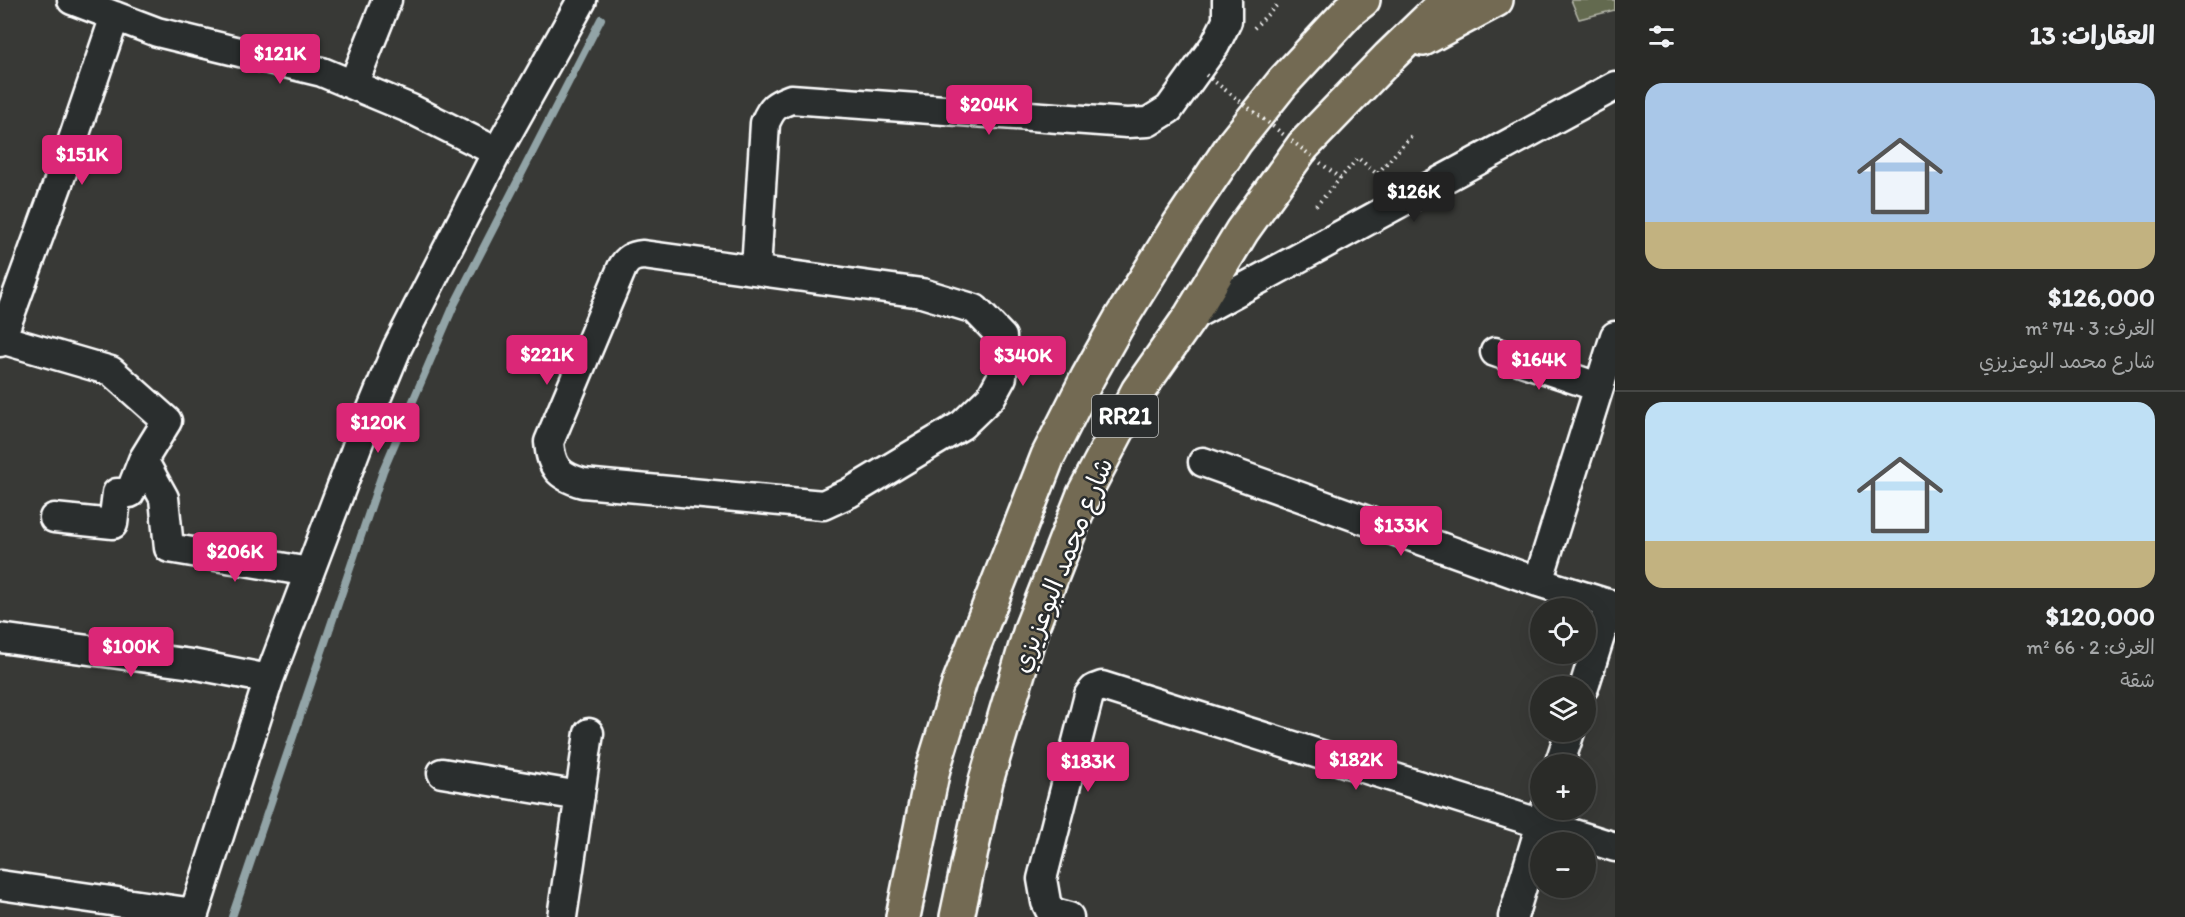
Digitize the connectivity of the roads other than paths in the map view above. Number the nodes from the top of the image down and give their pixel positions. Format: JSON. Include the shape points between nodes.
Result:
{"nodes":[{"id":1,"x":72,"y":0,"type":"edge"},
{"id":2,"x":387,"y":0,"type":"edge"},
{"id":3,"x":582,"y":0,"type":"edge"},
{"id":4,"x":1227,"y":0,"type":"edge"},
{"id":5,"x":1448,"y":0,"type":"edge"},
{"id":6,"x":1496,"y":0,"type":"edge"},
{"id":7,"x":1357,"y":4,"type":"edge"},
{"id":8,"x":115,"y":16,"type":"junction"},
{"id":9,"x":1389,"y":57,"type":"junction"},
{"id":10,"x":353,"y":85,"type":"junction"},
{"id":11,"x":1615,"y":86,"type":"edge"},
{"id":12,"x":497,"y":152,"type":"junction"},
{"id":13,"x":756,"y":270,"type":"junction"},
{"id":14,"x":1190,"y":317,"type":"junction"},
{"id":15,"x":1615,"y":336,"type":"edge"},
{"id":16,"x":1,"y":341,"type":"edge"},
{"id":17,"x":1495,"y":352,"type":"dead end"},
{"id":18,"x":1598,"y":387,"type":"junction"},
{"id":19,"x":143,"y":460,"type":"junction"},
{"id":20,"x":1203,"y":462,"type":"dead end"},
{"id":21,"x":54,"y":518,"type":"dead end"},
{"id":22,"x":309,"y":572,"type":"junction"},
{"id":23,"x":1538,"y":582,"type":"junction"},
{"id":24,"x":1613,"y":605,"type":"edge"},
{"id":25,"x":0,"y":638,"type":"edge"},
{"id":26,"x":1588,"y":676,"type":"edge"},
{"id":27,"x":269,"y":679,"type":"junction"},
{"id":28,"x":589,"y":733,"type":"dead end"},
{"id":29,"x":442,"y":773,"type":"dead end"},
{"id":30,"x":580,"y":796,"type":"junction"},
{"id":31,"x":1530,"y":813,"type":"edge"},
{"id":32,"x":1542,"y":820,"type":"edge"},
{"id":33,"x":1550,"y":820,"type":"edge"},
{"id":34,"x":1615,"y":847,"type":"edge"},
{"id":35,"x":0,"y":885,"type":"edge"},
{"id":36,"x":193,"y":915,"type":"edge"},
{"id":37,"x":562,"y":917,"type":"edge"},
{"id":38,"x":903,"y":917,"type":"edge"},
{"id":39,"x":957,"y":917,"type":"edge"},
{"id":40,"x":1069,"y":917,"type":"edge"},
{"id":41,"x":1513,"y":917,"type":"edge"}],
"edges":[{"from":1,"to":8,"type":"street"},
{"from":2,"to":10,"type":"street"},
{"from":3,"to":12,"type":"street"},
{"from":4,"to":13,"type":"street","via":[[1227,21],[1215,45],[1169,109],[1148,122],[791,99],[779,104],[771,109],[765,123]]},
{"from":5,"to":9,"type":"highway","name":"شارع محمد البوعزيزي","number":"RR21"},
{"from":6,"to":9,"type":"highway"},
{"from":7,"to":38,"type":"highway","name":"شارع محمد البوعزيزي","number":"RR21","via":[[1269,99],[1235,142],[1114,329],[1048,456],[960,681],[933,769]]},
{"from":8,"to":10,"type":"street","via":[[187,41],[281,61]]},
{"from":8,"to":16,"type":"street"},
{"from":9,"to":14,"type":"highway","name":"شارع محمد البوعزيزي","number":"RR21","via":[[1304,146],[1242,231]]},
{"from":10,"to":12,"type":"street"},
{"from":11,"to":14,"type":"street"},
{"from":12,"to":22,"type":"street","via":[[397,348]]},
{"from":13,"to":13,"type":"street","via":[[643,255],[627,260],[549,442],[550,458],[558,472],[583,483],[823,505],[962,425],[991,397],[1002,377],[1002,337],[975,309],[922,293]]},
{"from":14,"to":39,"type":"highway","name":"شارع محمد البوعزيزي","number":"RR21","via":[[1138,391],[1100,463],[1039,608],[986,781]]},
{"from":15,"to":18,"type":"street"},
{"from":16,"to":19,"type":"street","via":[[111,371],[167,421]]},
{"from":17,"to":18,"type":"street"},
{"from":18,"to":23,"type":"street"},
{"from":19,"to":21,"type":"street","via":[[130,493],[117,493],[113,524]]},
{"from":19,"to":22,"type":"street","via":[[164,498],[169,548]]},
{"from":20,"to":23,"type":"street"},
{"from":22,"to":27,"type":"street"},
{"from":23,"to":24,"type":"street"},
{"from":24,"to":26,"type":"street"},
{"from":25,"to":27,"type":"street","via":[[192,663]]},
{"from":27,"to":36,"type":"street"},
{"from":28,"to":30,"type":"street"},
{"from":29,"to":30,"type":"street"},
{"from":30,"to":37,"type":"street"},
{"from":31,"to":40,"type":"street","via":[[1102,687],[1089,695],[1042,879],[1052,912]]},
{"from":32,"to":41,"type":"street"},
{"from":33,"to":34,"type":"street"},
{"from":35,"to":36,"type":"street"}]}
